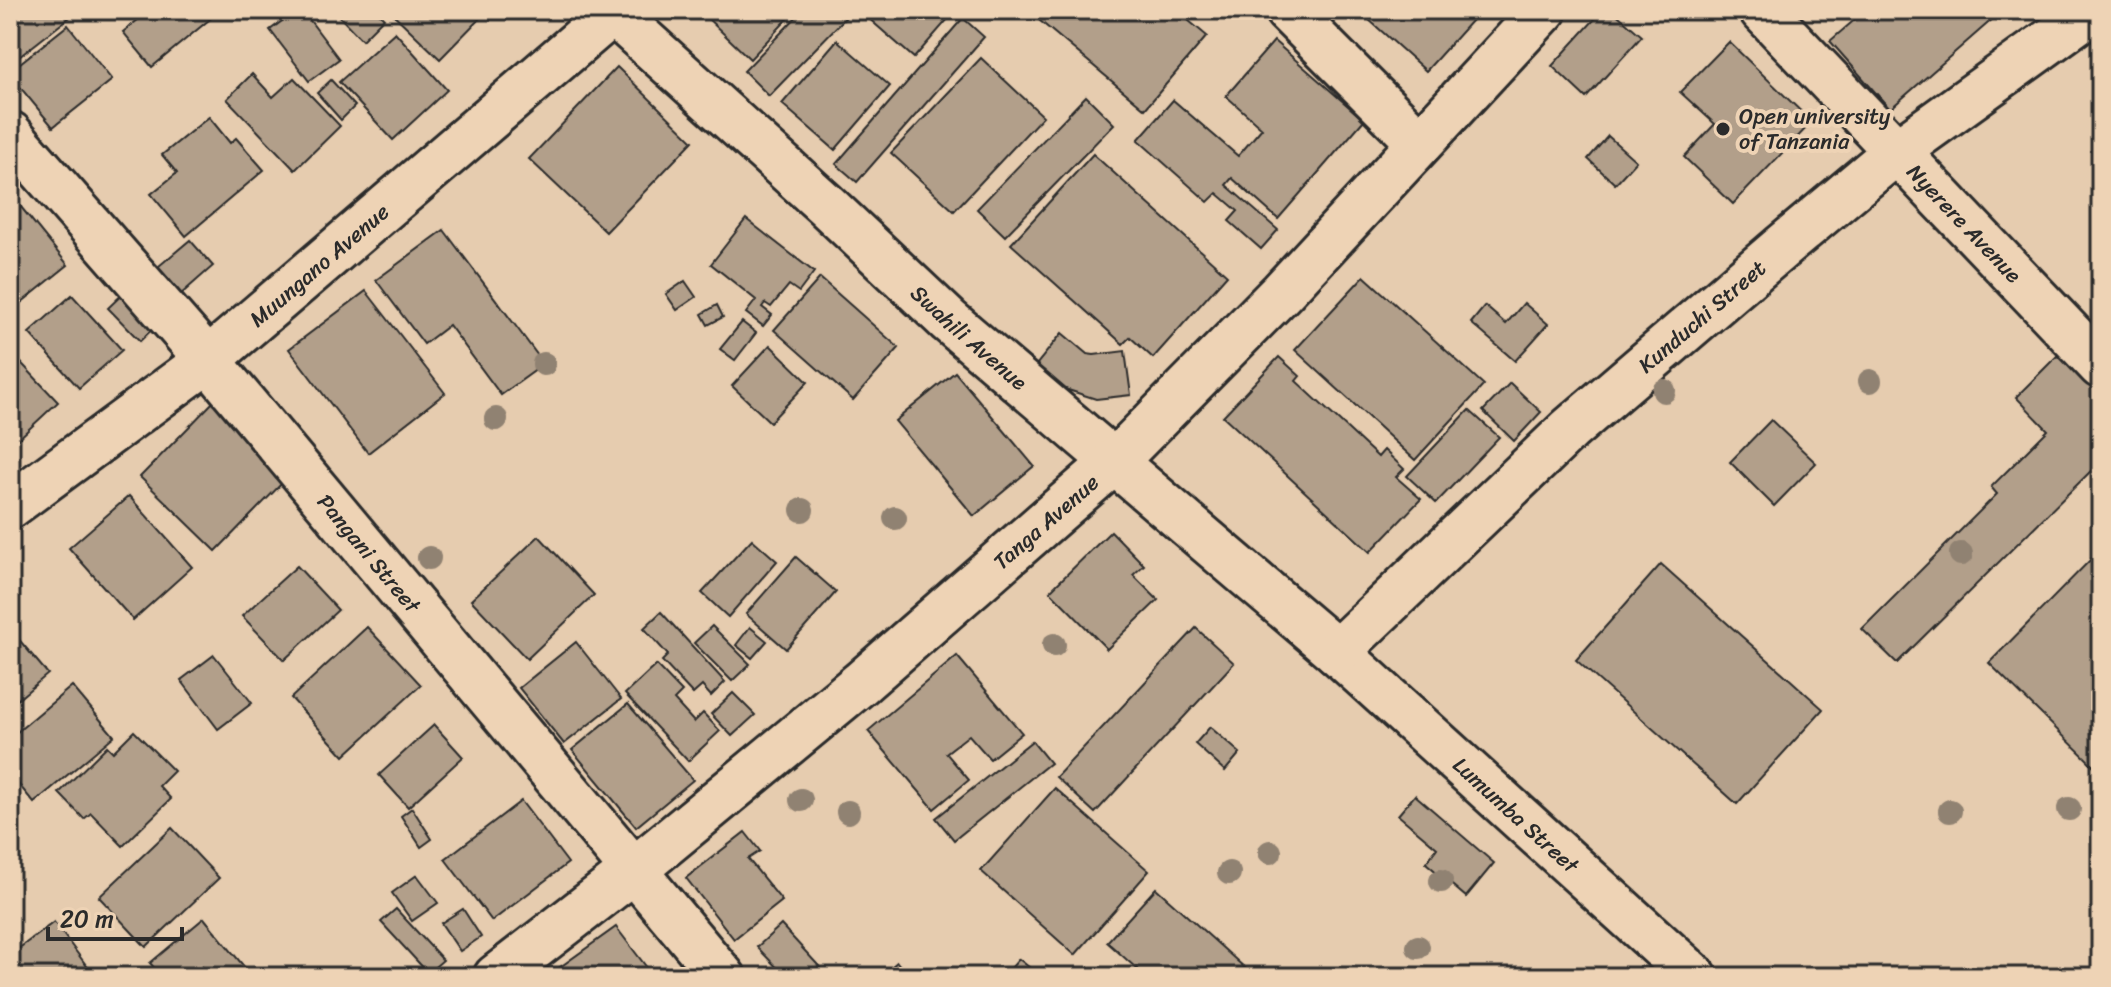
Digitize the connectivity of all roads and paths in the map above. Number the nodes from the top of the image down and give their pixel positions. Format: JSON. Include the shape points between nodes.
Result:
{"nodes":[{"id":1,"x":1287,"y":10,"type":"edge"},
{"id":2,"x":1544,"y":10,"type":"edge"},
{"id":3,"x":1762,"y":10,"type":"edge"},
{"id":4,"x":2093,"y":10,"type":"edge"},
{"id":5,"x":613,"y":11,"type":"edge"},
{"id":6,"x":10,"y":134,"type":"edge"},
{"id":7,"x":1420,"y":143,"type":"junction"},
{"id":8,"x":1897,"y":151,"type":"junction"},
{"id":9,"x":208,"y":360,"type":"junction"},
{"id":10,"x":2101,"y":366,"type":"edge"},
{"id":11,"x":1115,"y":461,"type":"junction"},
{"id":12,"x":10,"y":506,"type":"edge"},
{"id":13,"x":1337,"y":652,"type":"junction"},
{"id":14,"x":633,"y":871,"type":"junction"},
{"id":15,"x":496,"y":977,"type":"edge"},
{"id":16,"x":723,"y":977,"type":"edge"},
{"id":17,"x":1695,"y":977,"type":"edge"}],
"edges":[{"from":1,"to":7,"type":"street"},
{"from":2,"to":7,"type":"street","name":"Tanga Avenue"},
{"from":3,"to":8,"type":"street","name":"Nyerere Avenue"},
{"from":4,"to":8,"type":"street","name":"Kunduchi Street"},
{"from":5,"to":9,"type":"street","name":"Muungano Avenue"},
{"from":5,"to":11,"type":"street","name":"Swahili Avenue","via":[[949,321]]},
{"from":6,"to":9,"type":"street","name":"Pangani Street"},
{"from":7,"to":11,"type":"street","name":"Tanga Avenue"},
{"from":8,"to":10,"type":"street","name":"Nyerere Avenue"},
{"from":8,"to":13,"type":"street","name":"Kunduchi Street","via":[[1570,429]]},
{"from":9,"to":12,"type":"street","name":"Muungano Avenue"},
{"from":9,"to":14,"type":"street","name":"Pangani Street"},
{"from":11,"to":13,"type":"street","name":"Swahili Avenue"},
{"from":11,"to":14,"type":"street","name":"Tanga Avenue","via":[[861,683]]},
{"from":13,"to":17,"type":"street","name":"Lumumba Street"},
{"from":14,"to":15,"type":"street","name":"Tanga Avenue"},
{"from":14,"to":16,"type":"street","name":"Pangani Street"}]}
